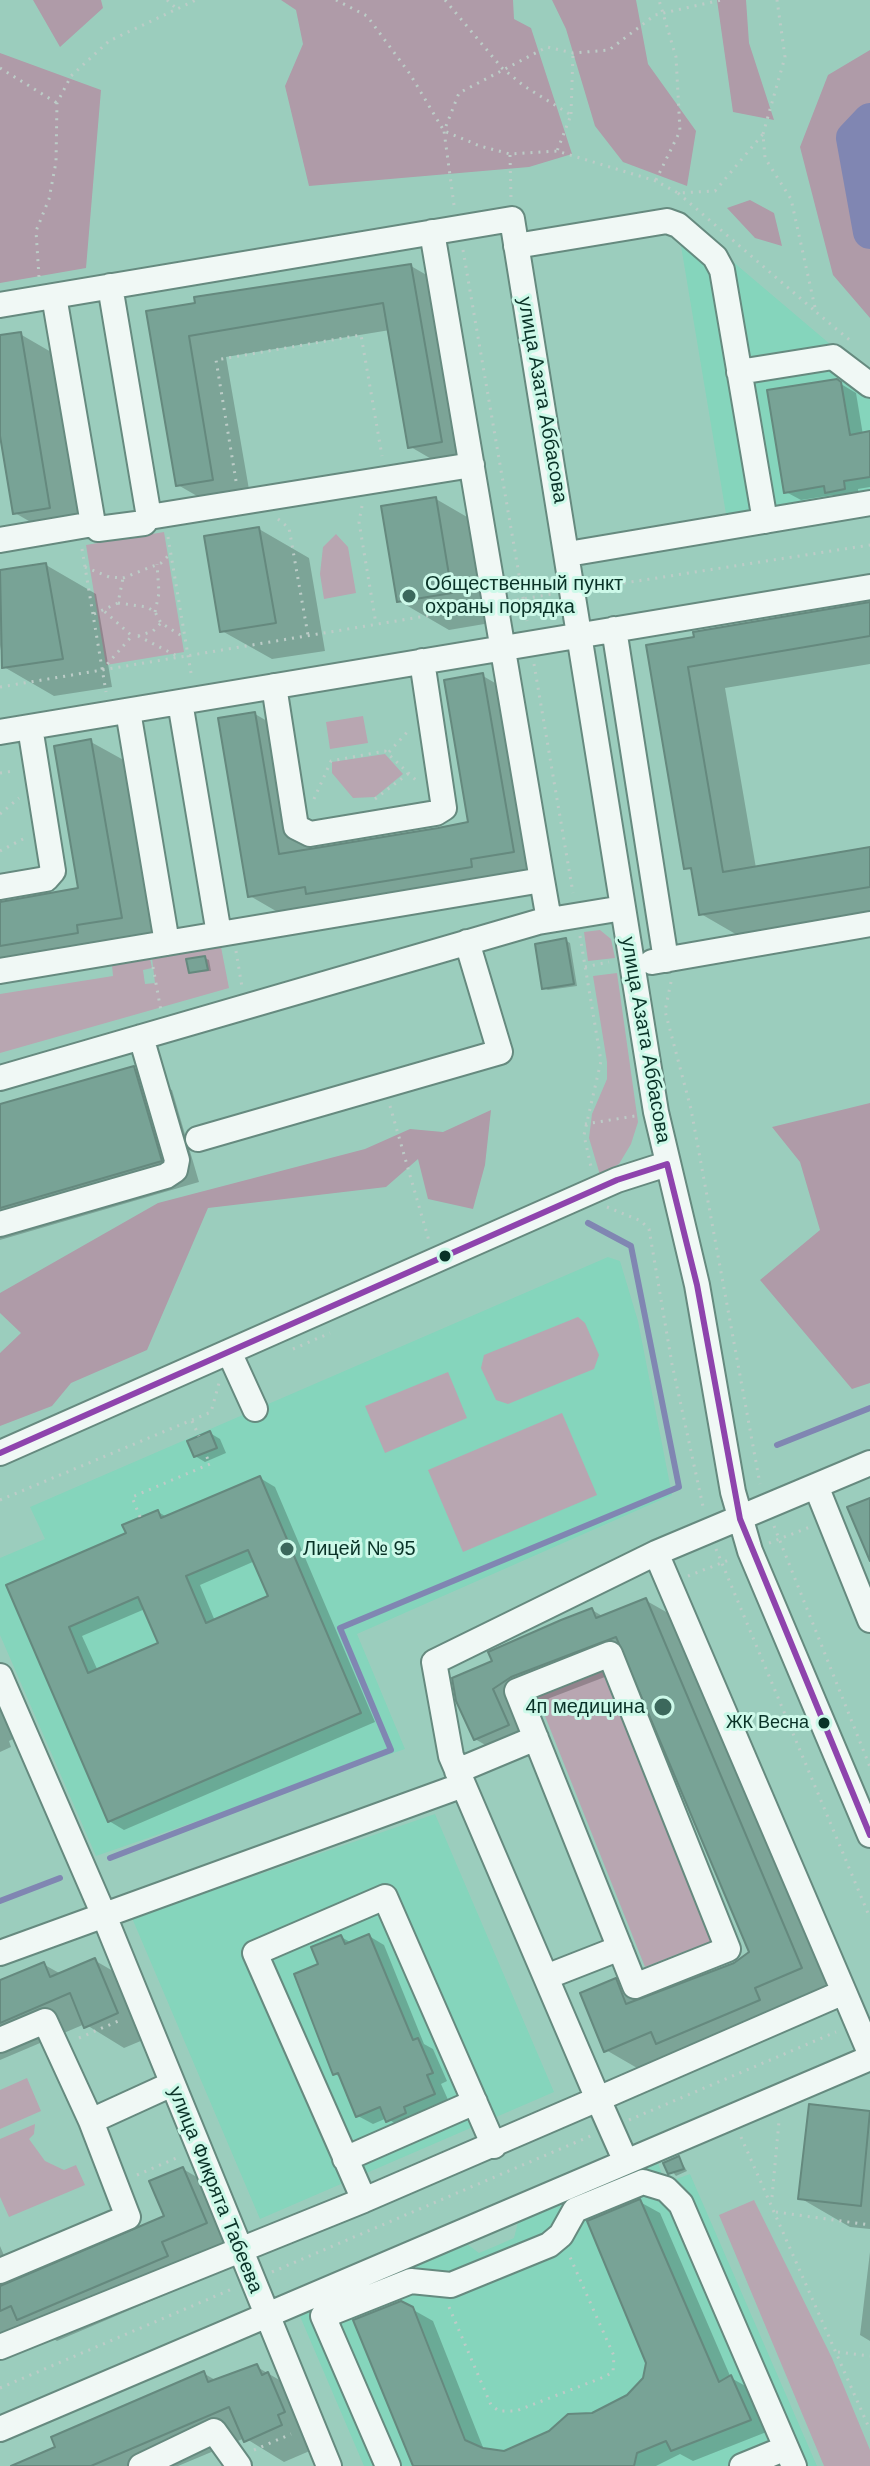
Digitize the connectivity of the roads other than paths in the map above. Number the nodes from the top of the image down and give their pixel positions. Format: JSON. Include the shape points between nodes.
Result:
{"nodes":[{"id":1,"x":434,"y":241,"type":"junction"},
{"id":2,"x":516,"y":246,"type":"junction"},
{"id":3,"x":110,"y":286,"type":"junction"},
{"id":4,"x":47,"y":297,"type":"junction"},
{"id":5,"x":0,"y":305,"type":"edge"},
{"id":6,"x":739,"y":372,"type":"junction"},
{"id":7,"x":870,"y":385,"type":"edge"},
{"id":8,"x":472,"y":465,"type":"junction"},
{"id":9,"x":870,"y":503,"type":"edge"},
{"id":10,"x":765,"y":521,"type":"junction"},
{"id":11,"x":158,"y":522,"type":"junction"},
{"id":12,"x":85,"y":525,"type":"junction"},
{"id":13,"x":0,"y":540,"type":"edge"},
{"id":14,"x":568,"y":554,"type":"junction"},
{"id":15,"x":870,"y":587,"type":"edge"},
{"id":16,"x":614,"y":629,"type":"junction"},
{"id":17,"x":582,"y":634,"type":"junction"},
{"id":18,"x":503,"y":648,"type":"junction"},
{"id":19,"x":422,"y":661,"type":"junction"},
{"id":20,"x":274,"y":686,"type":"junction"},
{"id":21,"x":188,"y":700,"type":"junction"},
{"id":22,"x":118,"y":712,"type":"junction"},
{"id":23,"x":30,"y":727,"type":"junction"},
{"id":24,"x":0,"y":732,"type":"edge"},
{"id":25,"x":542,"y":880,"type":"junction"},
{"id":26,"x":0,"y":887,"type":"edge"},
{"id":27,"x":623,"y":908,"type":"junction"},
{"id":28,"x":549,"y":920,"type":"junction"},
{"id":29,"x":870,"y":924,"type":"edge"},
{"id":30,"x":226,"y":933,"type":"junction"},
{"id":31,"x":467,"y":942,"type":"junction"},
{"id":32,"x":158,"y":944,"type":"junction"},
{"id":33,"x":669,"y":959,"type":"junction"},
{"id":34,"x":631,"y":966,"type":"junction"},
{"id":35,"x":0,"y":971,"type":"edge"},
{"id":36,"x":141,"y":1037,"type":"junction"},
{"id":37,"x":0,"y":1078,"type":"edge"},
{"id":38,"x":198,"y":1139,"type":"dead end"},
{"id":39,"x":667,"y":1164,"type":"junction"},
{"id":40,"x":0,"y":1224,"type":"edge"},
{"id":41,"x":232,"y":1359,"type":"junction"},
{"id":42,"x":255,"y":1409,"type":"dead end"},
{"id":43,"x":0,"y":1453,"type":"edge"},
{"id":44,"x":870,"y":1463,"type":"edge"},
{"id":45,"x":816,"y":1486,"type":"junction"},
{"id":46,"x":740,"y":1519,"type":"junction"},
{"id":47,"x":656,"y":1553,"type":"junction"},
{"id":48,"x":870,"y":1620,"type":"edge"},
{"id":49,"x":0,"y":1676,"type":"edge"},
{"id":50,"x":536,"y":1738,"type":"junction"},
{"id":51,"x":460,"y":1778,"type":"junction"},
{"id":52,"x":870,"y":1835,"type":"edge"},
{"id":53,"x":103,"y":1913,"type":"junction"},
{"id":54,"x":620,"y":1948,"type":"junction"},
{"id":55,"x":0,"y":1953,"type":"edge"},
{"id":56,"x":546,"y":1977,"type":"junction"},
{"id":57,"x":844,"y":1992,"type":"junction"},
{"id":58,"x":0,"y":2040,"type":"edge"},
{"id":59,"x":870,"y":2055,"type":"edge"},
{"id":60,"x":172,"y":2084,"type":"junction"},
{"id":61,"x":598,"y":2099,"type":"junction"},
{"id":62,"x":475,"y":2102,"type":"junction"},
{"id":63,"x":91,"y":2121,"type":"junction"},
{"id":64,"x":494,"y":2146,"type":"junction"},
{"id":65,"x":345,"y":2159,"type":"junction"},
{"id":66,"x":626,"y":2162,"type":"junction"},
{"id":67,"x":364,"y":2200,"type":"junction"},
{"id":68,"x":240,"y":2252,"type":"junction"},
{"id":69,"x":0,"y":2271,"type":"edge"},
{"id":70,"x":267,"y":2316,"type":"junction"},
{"id":71,"x":0,"y":2347,"type":"edge"},
{"id":72,"x":0,"y":2429,"type":"edge"},
{"id":73,"x":790,"y":2457,"type":"edge"},
{"id":74,"x":246,"y":2458,"type":"edge"},
{"id":75,"x":326,"y":2465,"type":"edge"},
{"id":76,"x":141,"y":2466,"type":"edge"},
{"id":77,"x":388,"y":2466,"type":"edge"},
{"id":78,"x":742,"y":2466,"type":"edge"}],
"edges":[{"from":1,"to":2,"type":"street","name":"улица Азата Аббасова","via":[[512,219]]},
{"from":1,"to":3,"type":"street"},
{"from":1,"to":8,"type":"street"},
{"from":2,"to":6,"type":"street","via":[[661,222],[678,225],[721,265]]},
{"from":2,"to":14,"type":"street","name":"улица Азата Аббасова"},
{"from":3,"to":4,"type":"street"},
{"from":3,"to":11,"type":"street"},
{"from":4,"to":5,"type":"street"},
{"from":4,"to":12,"type":"street"},
{"from":6,"to":7,"type":"street","via":[[833,357]]},
{"from":6,"to":10,"type":"street"},
{"from":8,"to":11,"type":"street"},
{"from":8,"to":18,"type":"street"},
{"from":9,"to":10,"type":"street"},
{"from":10,"to":14,"type":"street"},
{"from":11,"to":12,"type":"street","via":[[101,530]]},
{"from":12,"to":13,"type":"street"},
{"from":14,"to":17,"type":"street","name":"улица Азата Аббасова"},
{"from":15,"to":16,"type":"street"},
{"from":16,"to":17,"type":"street"},
{"from":16,"to":33,"type":"street"},
{"from":17,"to":18,"type":"street"},
{"from":17,"to":27,"type":"street","name":"улица Азата Аббасова"},
{"from":18,"to":19,"type":"street"},
{"from":18,"to":25,"type":"street"},
{"from":19,"to":20,"type":"street"},
{"from":19,"to":20,"type":"street","via":[[445,802],[443,809],[376,823],[310,834],[296,827]]},
{"from":20,"to":21,"type":"street"},
{"from":21,"to":22,"type":"street"},
{"from":21,"to":30,"type":"street"},
{"from":22,"to":23,"type":"street"},
{"from":22,"to":32,"type":"street"},
{"from":23,"to":24,"type":"street"},
{"from":23,"to":26,"type":"street","via":[[52,874]]},
{"from":25,"to":28,"type":"street"},
{"from":25,"to":30,"type":"street"},
{"from":27,"to":28,"type":"street"},
{"from":27,"to":34,"type":"street","name":"улица Азата Аббасова"},
{"from":28,"to":31,"type":"street"},
{"from":29,"to":33,"type":"street"},
{"from":30,"to":32,"type":"street"},
{"from":31,"to":36,"type":"street"},
{"from":31,"to":38,"type":"street","via":[[500,1052]]},
{"from":32,"to":35,"type":"street"},
{"from":33,"to":34,"type":"street"},
{"from":34,"to":39,"type":"street","name":"улица Азата Аббасова"},
{"from":36,"to":37,"type":"street"},
{"from":36,"to":40,"type":"street","via":[[177,1160],[175,1170]]},
{"from":39,"to":41,"type":"street","via":[[617,1180]]},
{"from":39,"to":46,"type":"street","name":"улица Азата Аббасова","via":[[697,1285]]},
{"from":41,"to":42,"type":"street"},
{"from":41,"to":43,"type":"street"},
{"from":44,"to":45,"type":"street"},
{"from":45,"to":46,"type":"street"},
{"from":45,"to":48,"type":"street"},
{"from":46,"to":47,"type":"street"},
{"from":46,"to":52,"type":"street","name":"улица Азата Аббасова"},
{"from":47,"to":51,"type":"street","via":[[434,1662]]},
{"from":47,"to":57,"type":"street"},
{"from":49,"to":53,"type":"street","name":"улица Фикрята Табеева"},
{"from":50,"to":51,"type":"street"},
{"from":50,"to":54,"type":"street"},
{"from":50,"to":54,"type":"street","via":[[517,1691],[610,1654],[728,1949],[635,1986]]},
{"from":51,"to":53,"type":"street"},
{"from":51,"to":56,"type":"street"},
{"from":53,"to":55,"type":"street"},
{"from":53,"to":60,"type":"street","name":"улица Фикрята Табеева"},
{"from":54,"to":56,"type":"street"},
{"from":56,"to":61,"type":"street"},
{"from":57,"to":59,"type":"street"},
{"from":57,"to":61,"type":"street"},
{"from":58,"to":63,"type":"street","via":[[45,2021]]},
{"from":59,"to":66,"type":"street"},
{"from":60,"to":63,"type":"street"},
{"from":60,"to":68,"type":"street","name":"улица Фикрята Табеева"},
{"from":61,"to":64,"type":"street"},
{"from":61,"to":66,"type":"street"},
{"from":62,"to":64,"type":"street"},
{"from":62,"to":65,"type":"street"},
{"from":62,"to":65,"type":"street","via":[[385,1897],[255,1953]]},
{"from":63,"to":69,"type":"street","via":[[128,2217]]},
{"from":64,"to":67,"type":"street"},
{"from":65,"to":67,"type":"street"},
{"from":66,"to":70,"type":"street"},
{"from":67,"to":68,"type":"street"},
{"from":68,"to":70,"type":"street","name":"улица Фикрята Табеева"},
{"from":68,"to":71,"type":"street"},
{"from":70,"to":72,"type":"street"},
{"from":70,"to":75,"type":"street","name":"улица Фикрята Табеева"},
{"from":73,"to":77,"type":"street","via":[[677,2198],[643,2182],[575,2210],[549,2245],[451,2285],[411,2281],[323,2316]]},
{"from":73,"to":78,"type":"street"},
{"from":74,"to":76,"type":"street","via":[[214,2431]]}]}
